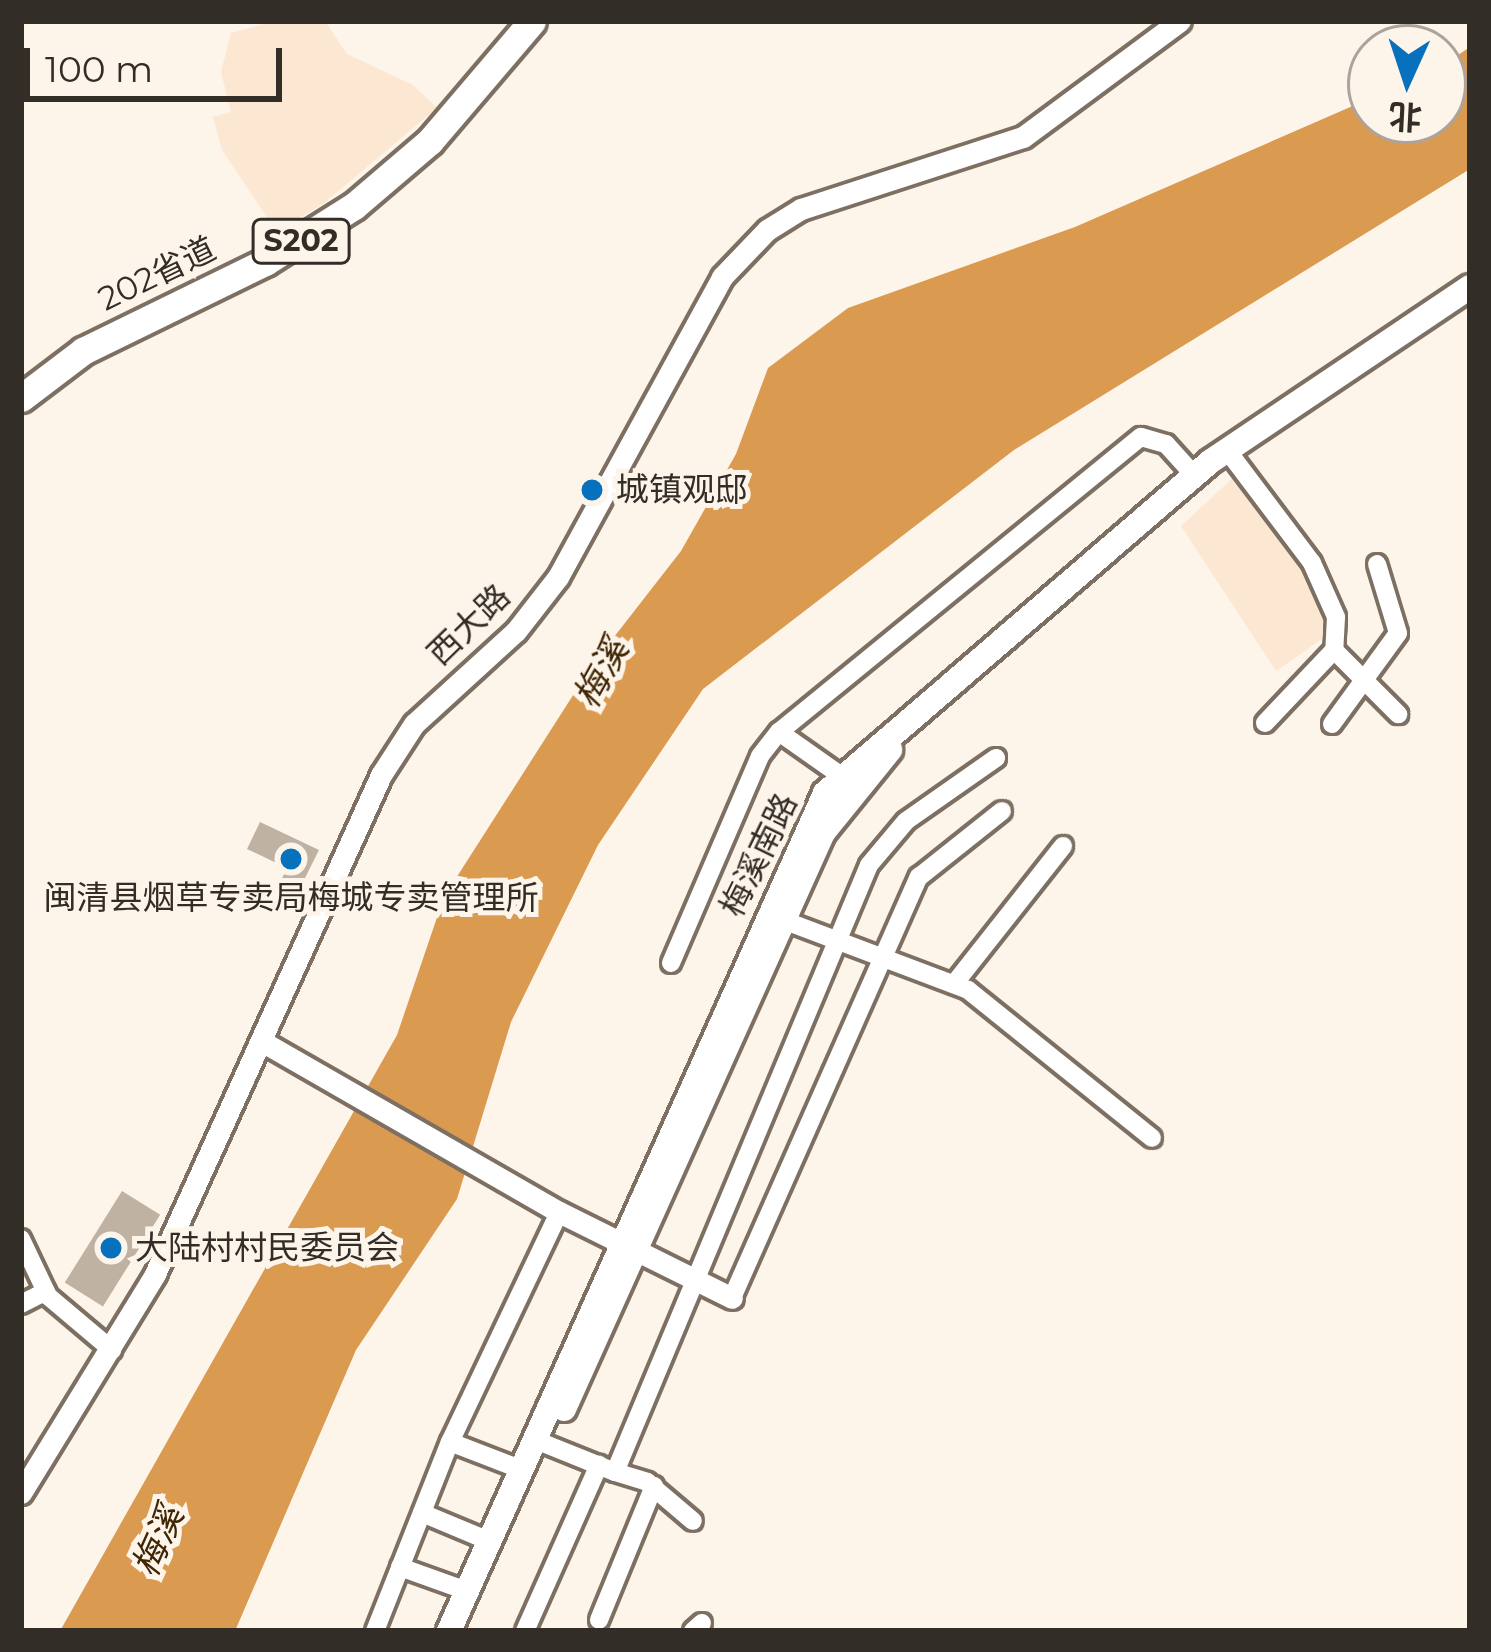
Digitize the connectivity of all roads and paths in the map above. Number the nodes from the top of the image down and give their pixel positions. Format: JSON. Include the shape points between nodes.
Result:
{"nodes":[{"id":1,"x":532,"y":21,"type":"edge"},
{"id":2,"x":1180,"y":21,"type":"edge"},
{"id":3,"x":1470,"y":286,"type":"edge"},
{"id":4,"x":1470,"y":298,"type":"edge"},
{"id":5,"x":21,"y":398,"type":"edge"},
{"id":6,"x":1230,"y":453,"type":"junction"},
{"id":7,"x":1194,"y":475,"type":"junction"},
{"id":8,"x":1377,"y":564,"type":"dead end"},
{"id":9,"x":1334,"y":650,"type":"junction"},
{"id":10,"x":1366,"y":682,"type":"junction"},
{"id":11,"x":1398,"y":713,"type":"dead end"},
{"id":12,"x":1265,"y":723,"type":"dead end"},
{"id":13,"x":1332,"y":724,"type":"dead end"},
{"id":14,"x":779,"y":732,"type":"junction"},
{"id":15,"x":996,"y":758,"type":"dead end"},
{"id":16,"x":840,"y":776,"type":"junction"},
{"id":17,"x":1002,"y":811,"type":"dead end"},
{"id":18,"x":1064,"y":846,"type":"dead end"},
{"id":19,"x":783,"y":920,"type":"junction"},
{"id":20,"x":834,"y":940,"type":"junction"},
{"id":21,"x":882,"y":958,"type":"junction"},
{"id":22,"x":671,"y":963,"type":"dead end"},
{"id":23,"x":954,"y":984,"type":"junction"},
{"id":24,"x":263,"y":1042,"type":"junction"},
{"id":25,"x":1152,"y":1138,"type":"dead end"},
{"id":26,"x":559,"y":1212,"type":"junction"},
{"id":27,"x":21,"y":1239,"type":"edge"},
{"id":28,"x":626,"y":1246,"type":"junction"},
{"id":29,"x":692,"y":1279,"type":"junction"},
{"id":30,"x":46,"y":1291,"type":"junction"},
{"id":31,"x":732,"y":1298,"type":"joint"},
{"id":32,"x":21,"y":1304,"type":"edge"},
{"id":33,"x":112,"y":1350,"type":"junction"},
{"id":34,"x":450,"y":1442,"type":"junction"},
{"id":35,"x":541,"y":1442,"type":"junction"},
{"id":36,"x":607,"y":1468,"type":"junction"},
{"id":37,"x":520,"y":1469,"type":"junction"},
{"id":38,"x":653,"y":1486,"type":"junction"},
{"id":39,"x":21,"y":1493,"type":"edge"},
{"id":40,"x":422,"y":1513,"type":"junction"},
{"id":41,"x":693,"y":1521,"type":"dead end"},
{"id":42,"x":489,"y":1541,"type":"junction"},
{"id":43,"x":400,"y":1567,"type":"junction"},
{"id":44,"x":466,"y":1592,"type":"junction"},
{"id":45,"x":599,"y":1620,"type":"dead end"},
{"id":46,"x":375,"y":1631,"type":"edge"},
{"id":47,"x":449,"y":1631,"type":"edge"},
{"id":48,"x":467,"y":1631,"type":"edge"},
{"id":49,"x":525,"y":1631,"type":"edge"}],
"edges":[{"from":1,"to":5,"type":"main road","name":"202省道","number":"S202","via":[[430,141],[354,206],[265,262],[83,351]]},
{"from":2,"to":24,"type":"street","name":"西大路","via":[[1023,137],[801,209],[736,260],[558,577],[392,756]]},
{"from":3,"to":6,"type":"main road","name":"梅溪南路"},
{"from":4,"to":6,"type":"main road","name":"梅溪南路"},
{"from":6,"to":7,"type":"main road","name":"梅溪南路"},
{"from":6,"to":9,"type":"street","via":[[1312,563],[1336,617]]},
{"from":6,"to":19,"type":"main road","name":"梅溪南路","via":[[875,764],[830,821]]},
{"from":7,"to":14,"type":"street","via":[[1166,444],[1141,437]]},
{"from":7,"to":16,"type":"main road","name":"梅溪南路"},
{"from":8,"to":10,"type":"street","via":[[1398,633]]},
{"from":9,"to":10,"type":"street"},
{"from":9,"to":12,"type":"street"},
{"from":10,"to":11,"type":"street"},
{"from":10,"to":13,"type":"street"},
{"from":14,"to":16,"type":"street"},
{"from":14,"to":22,"type":"street","via":[[760,756]]},
{"from":15,"to":20,"type":"street","via":[[890,835]]},
{"from":16,"to":28,"type":"main road","name":"梅溪南路","via":[[804,829]]},
{"from":17,"to":21,"type":"street","via":[[919,877]]},
{"from":18,"to":23,"type":"street"},
{"from":19,"to":20,"type":"street"},
{"from":19,"to":28,"type":"main road","name":"梅溪南路"},
{"from":20,"to":21,"type":"street"},
{"from":20,"to":29,"type":"street"},
{"from":21,"to":23,"type":"street"},
{"from":21,"to":31,"type":"street"},
{"from":23,"to":25,"type":"street","via":[[998,1010]]},
{"from":24,"to":26,"type":"street"},
{"from":24,"to":33,"type":"street","name":"西大路"},
{"from":26,"to":28,"type":"street"},
{"from":26,"to":34,"type":"street"},
{"from":27,"to":30,"type":"street"},
{"from":28,"to":29,"type":"street"},
{"from":28,"to":35,"type":"main road","name":"梅溪南路"},
{"from":29,"to":31,"type":"street"},
{"from":29,"to":36,"type":"street"},
{"from":30,"to":32,"type":"street"},
{"from":30,"to":33,"type":"street"},
{"from":33,"to":39,"type":"street","name":"西大路"},
{"from":34,"to":37,"type":"street"},
{"from":34,"to":40,"type":"street"},
{"from":35,"to":36,"type":"street"},
{"from":35,"to":37,"type":"main road","name":"梅溪南路"},
{"from":35,"to":48,"type":"main road","name":"梅溪南路"},
{"from":36,"to":38,"type":"street"},
{"from":36,"to":49,"type":"street"},
{"from":37,"to":42,"type":"main road","name":"梅溪南路"},
{"from":38,"to":41,"type":"street"},
{"from":38,"to":45,"type":"street"},
{"from":40,"to":42,"type":"street"},
{"from":40,"to":43,"type":"street"},
{"from":42,"to":44,"type":"main road","name":"梅溪南路"},
{"from":43,"to":44,"type":"street"},
{"from":43,"to":46,"type":"street"},
{"from":44,"to":47,"type":"main road","name":"梅溪南路"}]}
